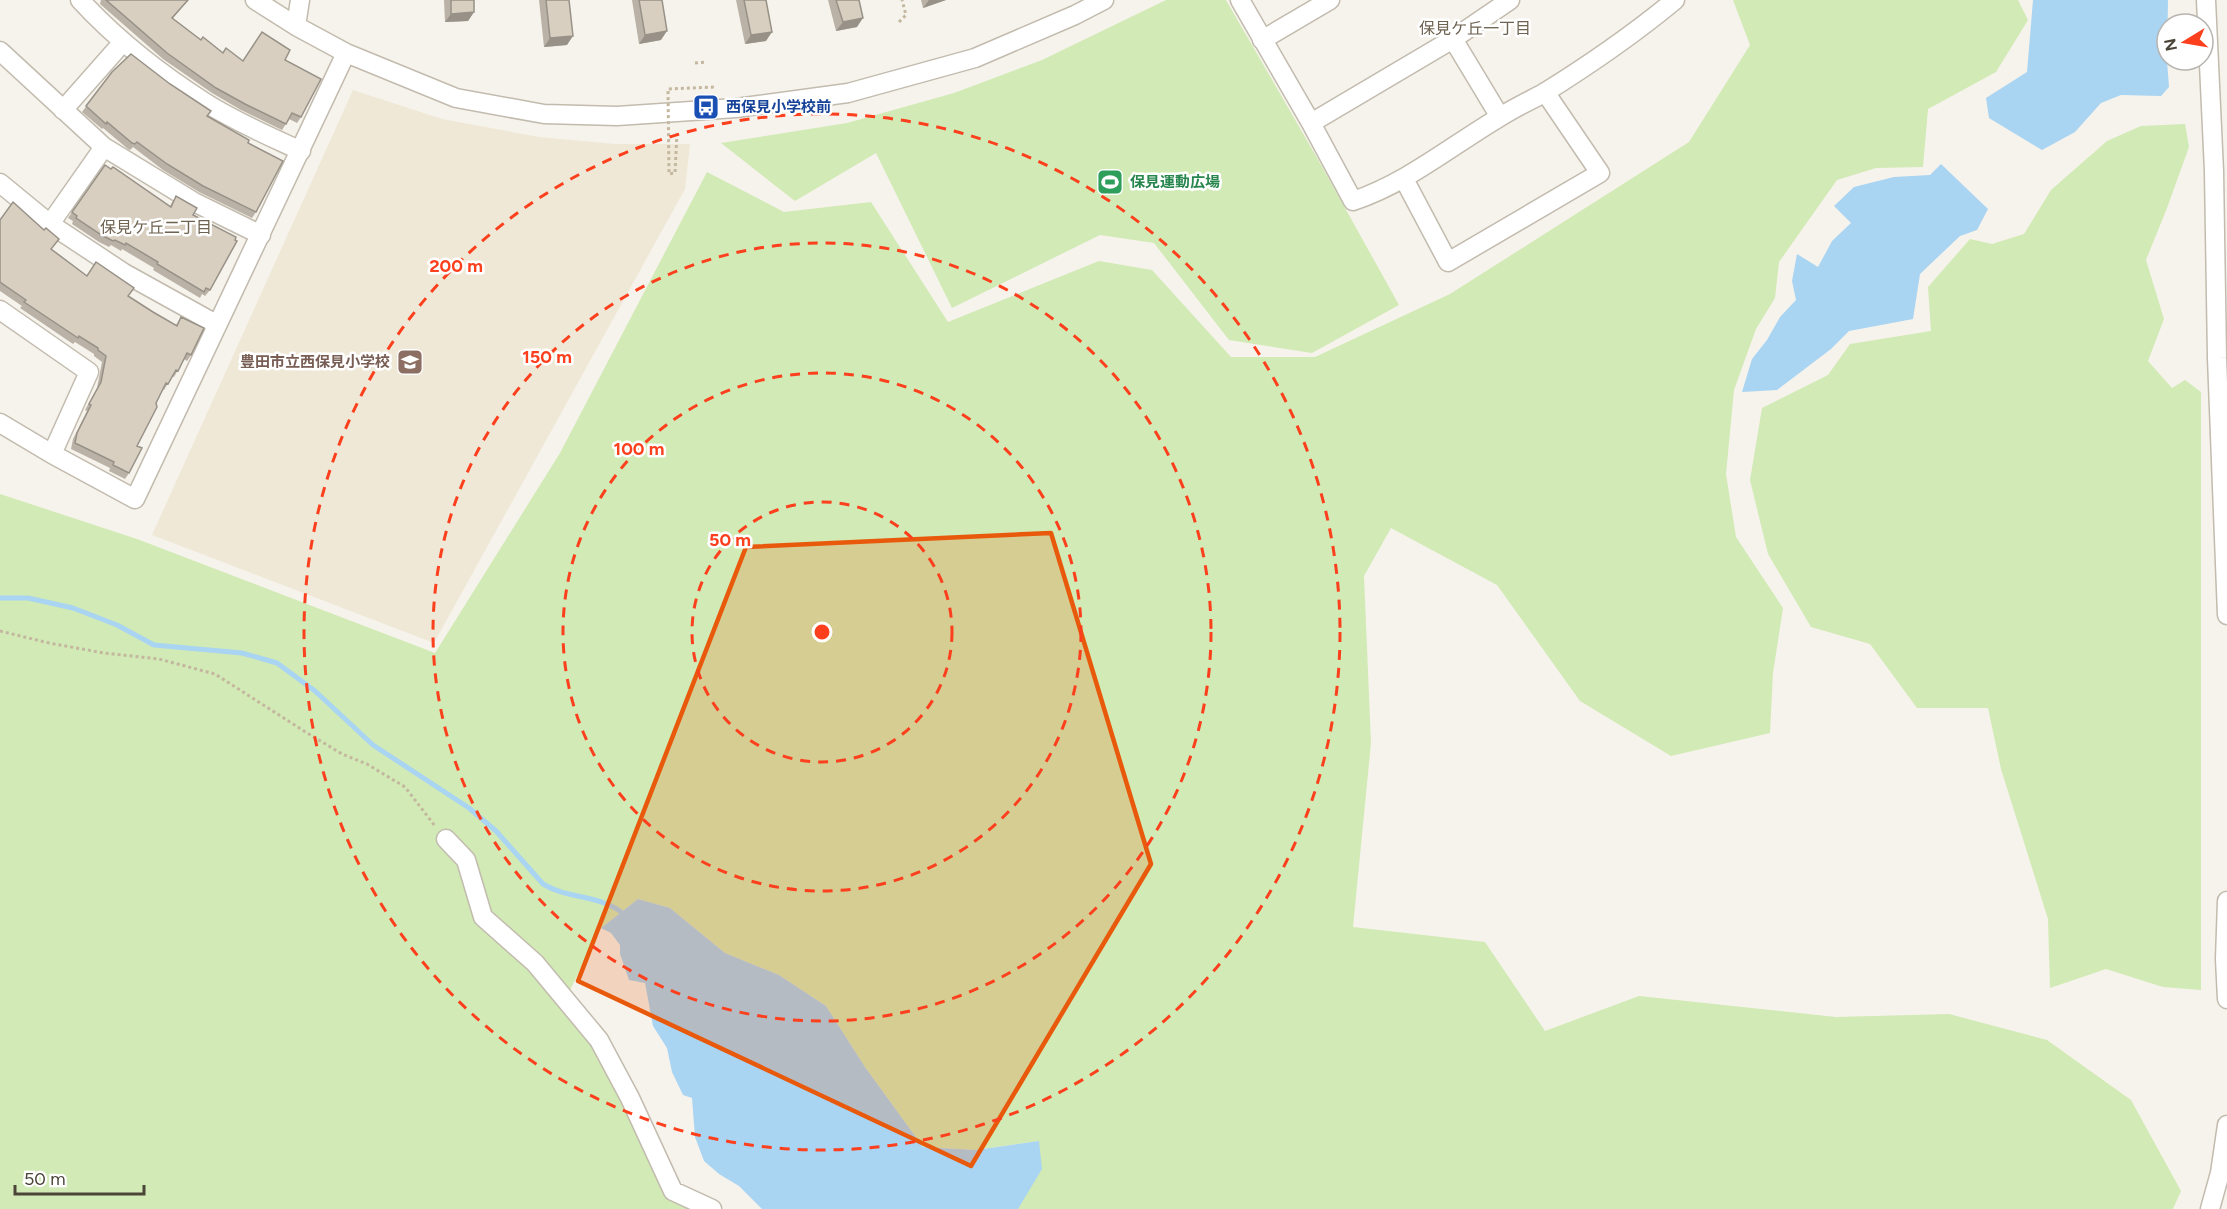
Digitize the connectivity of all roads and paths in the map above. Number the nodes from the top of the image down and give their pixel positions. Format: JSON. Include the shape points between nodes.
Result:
{"nodes":[{"id":1,"x":255,"y":0,"type":"edge"},
{"id":2,"x":300,"y":0,"type":"edge"},
{"id":3,"x":902,"y":0,"type":"edge"},
{"id":4,"x":1104,"y":0,"type":"edge"},
{"id":5,"x":1240,"y":0,"type":"edge"},
{"id":6,"x":1330,"y":0,"type":"edge"},
{"id":7,"x":1510,"y":0,"type":"edge"},
{"id":8,"x":1675,"y":0,"type":"edge"},
{"id":9,"x":2206,"y":0,"type":"edge"},
{"id":10,"x":82,"y":1,"type":"edge"},
{"id":11,"x":899,"y":22,"type":"dead end"},
{"id":12,"x":296,"y":26,"type":"junction"},
{"id":13,"x":1453,"y":39,"type":"junction"},
{"id":14,"x":1262,"y":40,"type":"junction"},
{"id":15,"x":123,"y":42,"type":"junction"},
{"id":16,"x":0,"y":51,"type":"edge"},
{"id":17,"x":346,"y":53,"type":"junction"},
{"id":18,"x":706,"y":62,"type":"dead end"},
{"id":19,"x":695,"y":63,"type":"dead end"},
{"id":20,"x":715,"y":87,"type":"dead end"},
{"id":21,"x":1545,"y":92,"type":"junction"},
{"id":22,"x":63,"y":110,"type":"junction"},
{"id":23,"x":2219,"y":110,"type":"edge"},
{"id":24,"x":1500,"y":117,"type":"junction"},
{"id":25,"x":1311,"y":123,"type":"junction"},
{"id":26,"x":677,"y":133,"type":"dead end"},
{"id":27,"x":104,"y":147,"type":"junction"},
{"id":28,"x":301,"y":151,"type":"junction"},
{"id":29,"x":1404,"y":179,"type":"junction"},
{"id":30,"x":0,"y":183,"type":"edge"},
{"id":31,"x":50,"y":224,"type":"junction"},
{"id":32,"x":261,"y":235,"type":"junction"},
{"id":33,"x":0,"y":310,"type":"edge"},
{"id":34,"x":216,"y":324,"type":"junction"},
{"id":35,"x":0,"y":423,"type":"edge"},
{"id":36,"x":52,"y":454,"type":"junction"},
{"id":37,"x":2227,"y":615,"type":"edge"},
{"id":38,"x":0,"y":631,"type":"edge"},
{"id":39,"x":446,"y":839,"type":"joint"},
{"id":40,"x":2227,"y":901,"type":"edge"},
{"id":41,"x":2227,"y":999,"type":"edge"},
{"id":42,"x":2227,"y":1125,"type":"edge"},
{"id":43,"x":712,"y":1209,"type":"edge"},
{"id":44,"x":2210,"y":1209,"type":"edge"}],
"edges":[{"from":1,"to":12,"type":"street"},
{"from":2,"to":12,"type":"street"},
{"from":3,"to":11,"type":"path","via":[[906,15]]},
{"from":4,"to":17,"type":"street","via":[[975,58],[848,93],[736,108],[617,116],[544,114],[456,98]]},
{"from":5,"to":14,"type":"street"},
{"from":6,"to":14,"type":"street"},
{"from":7,"to":13,"type":"street"},
{"from":8,"to":21,"type":"street"},
{"from":9,"to":23,"type":"street"},
{"from":10,"to":15,"type":"street"},
{"from":12,"to":17,"type":"street"},
{"from":13,"to":24,"type":"street"},
{"from":13,"to":25,"type":"street"},
{"from":14,"to":25,"type":"street"},
{"from":15,"to":22,"type":"street"},
{"from":15,"to":28,"type":"street","via":[[205,102]]},
{"from":16,"to":22,"type":"street"},
{"from":17,"to":28,"type":"street"},
{"from":18,"to":19,"type":"path"},
{"from":20,"to":26,"type":"path","bridge":true,"via":[[668,89],[669,174],[675,173]]},
{"from":21,"to":24,"type":"street"},
{"from":21,"to":29,"type":"street","via":[[1600,173],[1448,262]]},
{"from":22,"to":27,"type":"street"},
{"from":23,"to":37,"type":"street","via":[[2217,358]]},
{"from":24,"to":29,"type":"street"},
{"from":25,"to":29,"type":"street","via":[[1353,201]]},
{"from":27,"to":31,"type":"street"},
{"from":27,"to":32,"type":"street","via":[[194,202]]},
{"from":28,"to":32,"type":"street"},
{"from":30,"to":31,"type":"street"},
{"from":31,"to":34,"type":"street","via":[[124,273]]},
{"from":32,"to":34,"type":"street"},
{"from":33,"to":36,"type":"street","via":[[89,372]]},
{"from":34,"to":36,"type":"street","via":[[135,499]]},
{"from":35,"to":36,"type":"street"},
{"from":38,"to":39,"type":"path","via":[[104,653],[159,659],[215,674],[304,731],[405,787]]},
{"from":39,"to":43,"type":"street","via":[[466,860],[483,917],[535,963],[599,1041],[673,1191]]},
{"from":40,"to":41,"type":"street"},
{"from":42,"to":44,"type":"street"}]}
